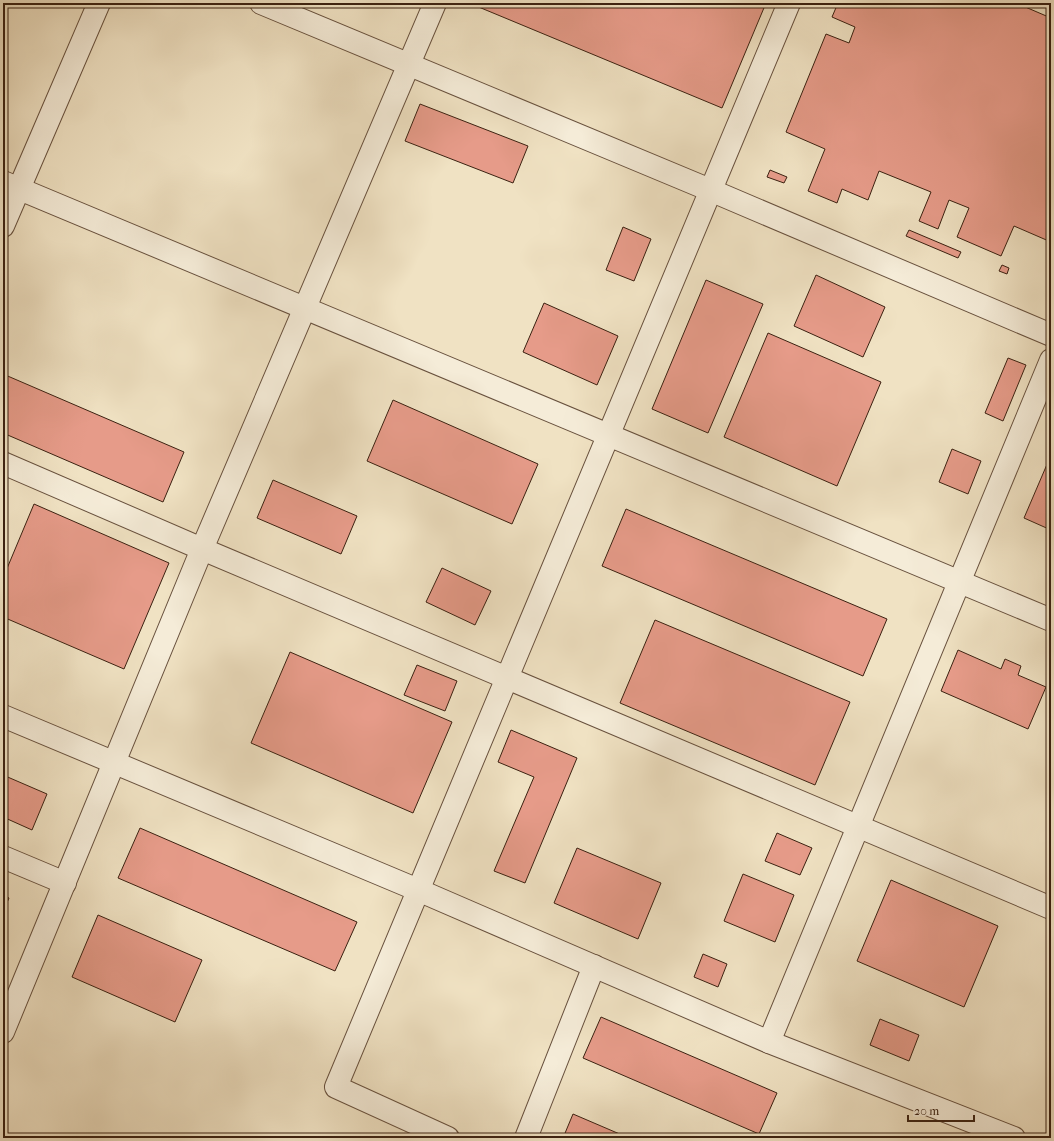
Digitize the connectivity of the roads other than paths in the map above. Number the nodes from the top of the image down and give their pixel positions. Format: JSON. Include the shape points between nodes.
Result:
{"nodes":[{"id":1,"x":98,"y":3,"type":"edge"},
{"id":2,"x":261,"y":3,"type":"edge"},
{"id":3,"x":435,"y":3,"type":"edge"},
{"id":4,"x":789,"y":3,"type":"edge"},
{"id":5,"x":410,"y":64,"type":"junction"},
{"id":6,"x":11,"y":186,"type":"edge"},
{"id":7,"x":710,"y":190,"type":"junction"},
{"id":8,"x":3,"y":226,"type":"edge"},
{"id":9,"x":306,"y":308,"type":"junction"},
{"id":10,"x":1051,"y":335,"type":"edge"},
{"id":11,"x":1051,"y":360,"type":"edge"},
{"id":12,"x":607,"y":435,"type":"junction"},
{"id":13,"x":3,"y":463,"type":"edge"},
{"id":14,"x":202,"y":549,"type":"junction"},
{"id":15,"x":959,"y":582,"type":"junction"},
{"id":16,"x":1051,"y":620,"type":"edge"},
{"id":17,"x":508,"y":679,"type":"junction"},
{"id":18,"x":3,"y":716,"type":"edge"},
{"id":19,"x":115,"y":763,"type":"junction"},
{"id":20,"x":858,"y":826,"type":"junction"},
{"id":21,"x":3,"y":857,"type":"edge"},
{"id":22,"x":66,"y":882,"type":"junction"},
{"id":23,"x":418,"y":890,"type":"junction"},
{"id":24,"x":1051,"y":908,"type":"edge"},
{"id":25,"x":594,"y":966,"type":"junction"},
{"id":26,"x":10,"y":994,"type":"edge"},
{"id":27,"x":3,"y":1032,"type":"edge"},
{"id":28,"x":769,"y":1042,"type":"junction"},
{"id":29,"x":448,"y":1138,"type":"edge"},
{"id":30,"x":526,"y":1138,"type":"edge"},
{"id":31,"x":1014,"y":1138,"type":"edge"}],
"edges":[{"from":1,"to":6,"type":"lane"},
{"from":2,"to":5,"type":"lane"},
{"from":3,"to":5,"type":"lane"},
{"from":4,"to":7,"type":"lane"},
{"from":5,"to":7,"type":"lane"},
{"from":5,"to":9,"type":"lane"},
{"from":6,"to":8,"type":"lane"},
{"from":6,"to":9,"type":"lane"},
{"from":7,"to":10,"type":"lane"},
{"from":7,"to":12,"type":"lane"},
{"from":9,"to":12,"type":"lane"},
{"from":9,"to":14,"type":"lane"},
{"from":11,"to":15,"type":"lane"},
{"from":12,"to":15,"type":"lane"},
{"from":12,"to":17,"type":"lane"},
{"from":13,"to":14,"type":"lane"},
{"from":14,"to":17,"type":"lane"},
{"from":14,"to":19,"type":"lane"},
{"from":15,"to":16,"type":"lane"},
{"from":15,"to":20,"type":"lane"},
{"from":17,"to":20,"type":"lane"},
{"from":17,"to":23,"type":"lane"},
{"from":18,"to":19,"type":"lane"},
{"from":19,"to":22,"type":"lane"},
{"from":19,"to":23,"type":"lane"},
{"from":20,"to":24,"type":"lane"},
{"from":20,"to":28,"type":"lane"},
{"from":21,"to":22,"type":"lane"},
{"from":22,"to":26,"type":"lane"},
{"from":23,"to":25,"type":"lane"},
{"from":23,"to":29,"type":"lane","via":[[336,1087]]},
{"from":25,"to":28,"type":"lane"},
{"from":25,"to":30,"type":"lane"},
{"from":26,"to":27,"type":"lane"},
{"from":28,"to":31,"type":"lane"}]}
